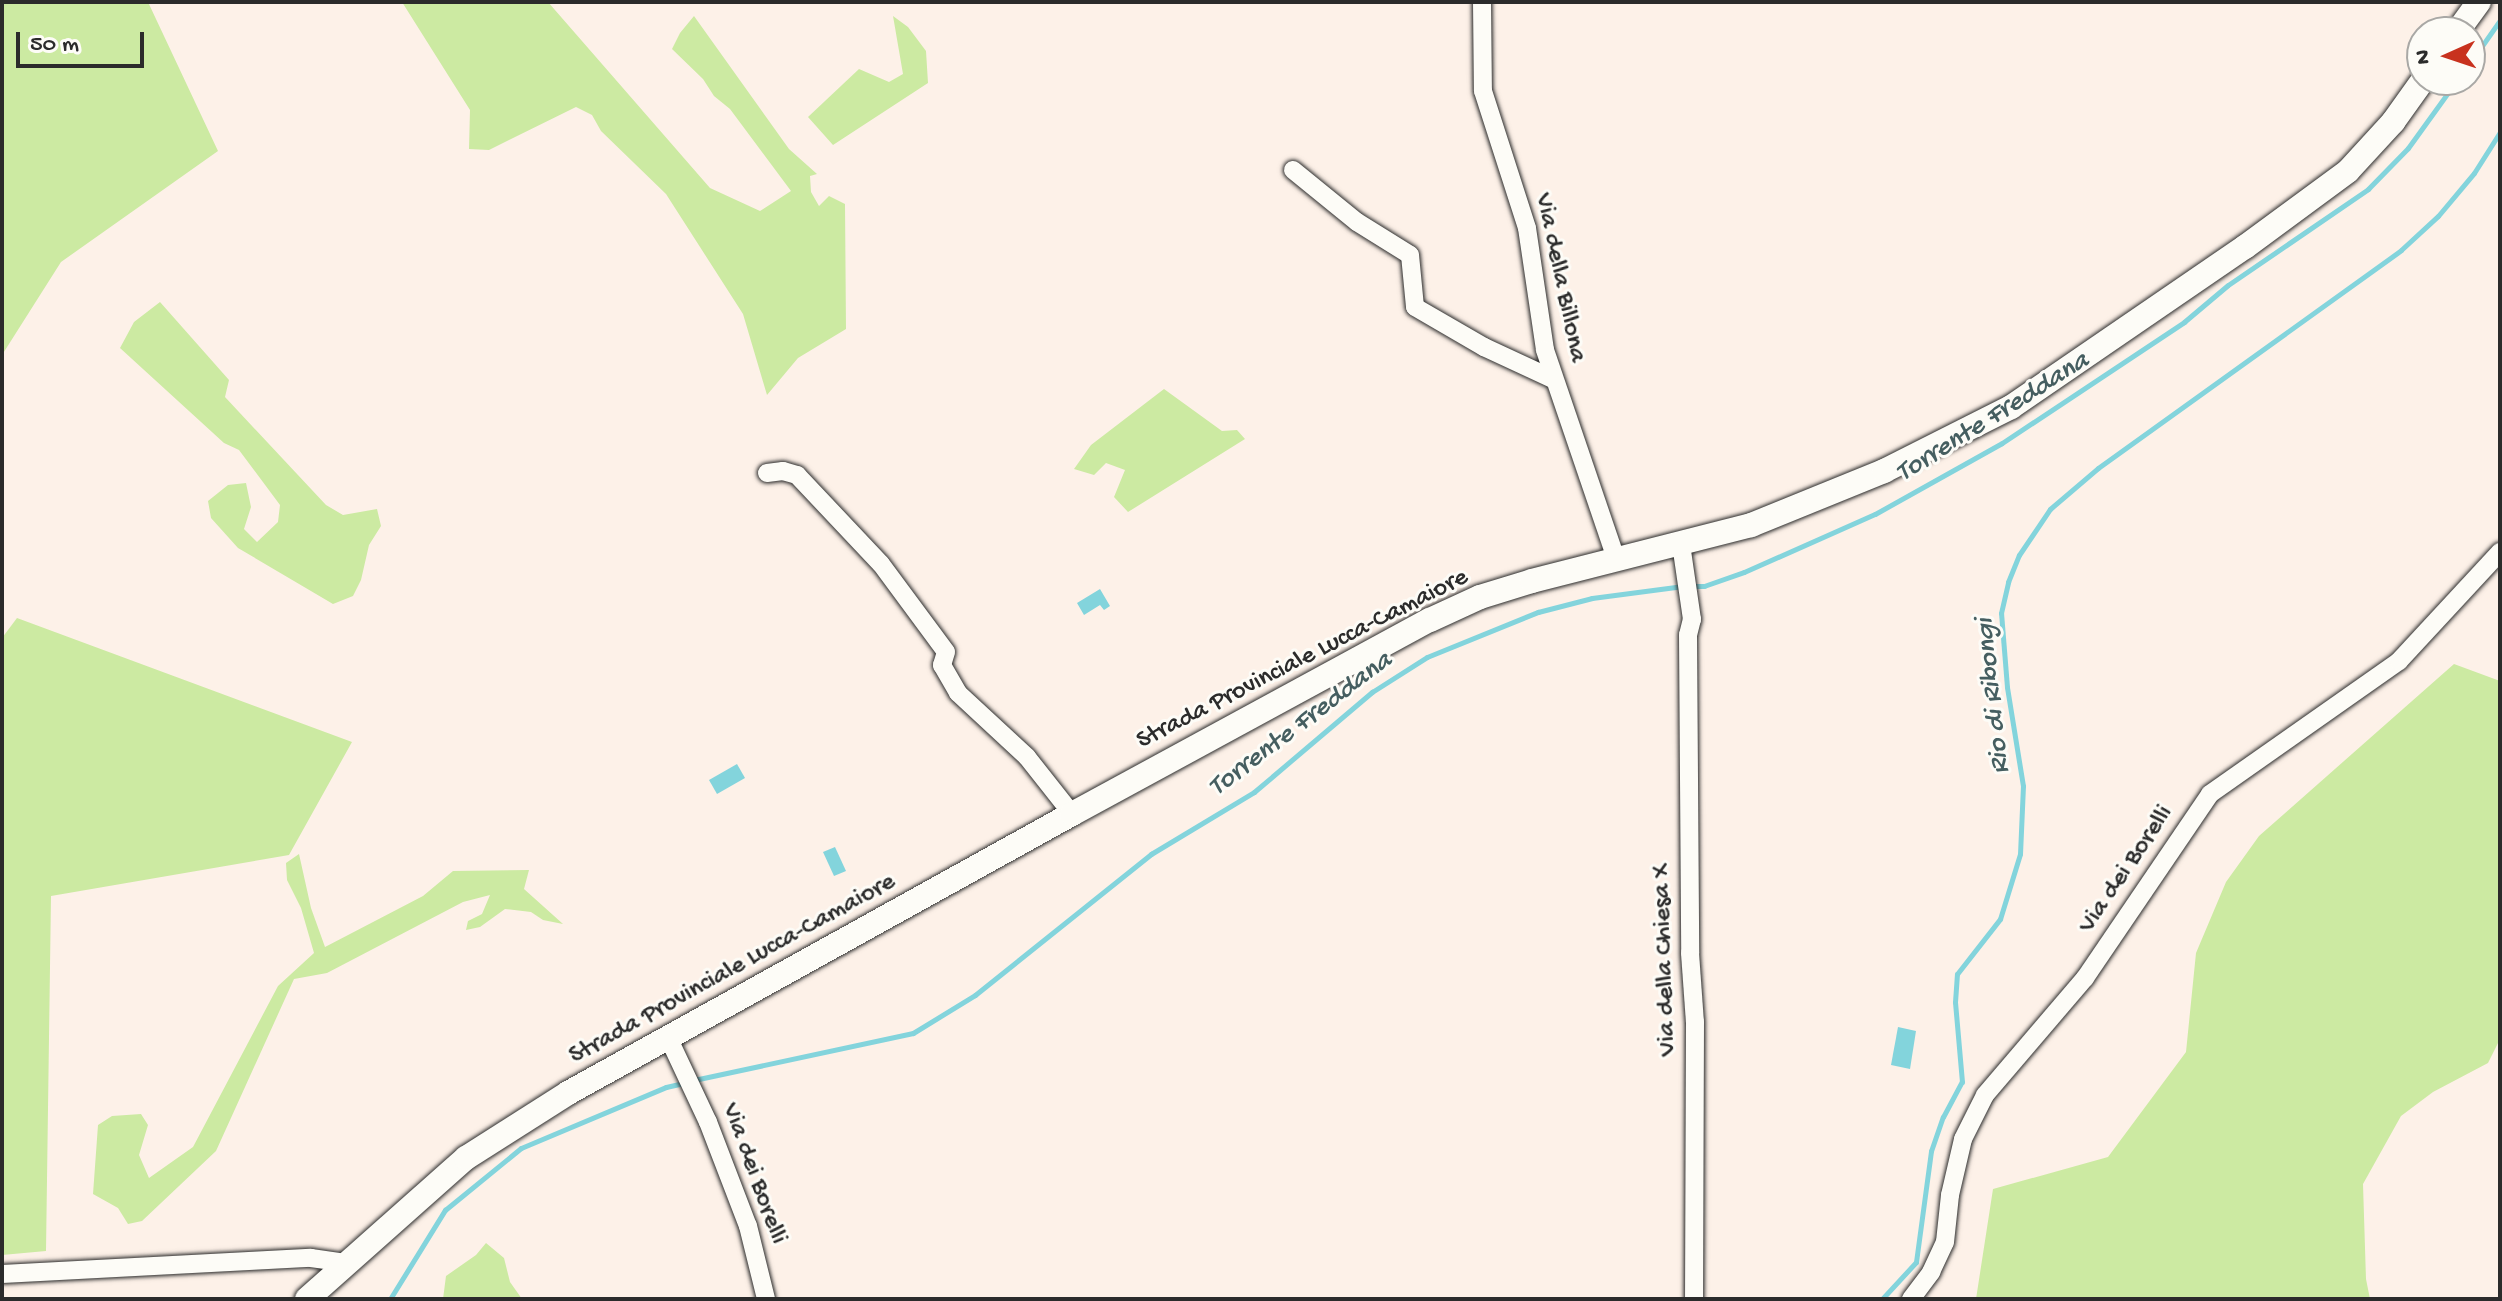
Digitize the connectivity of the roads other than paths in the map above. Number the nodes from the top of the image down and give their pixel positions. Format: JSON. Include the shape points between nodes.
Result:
{"nodes":[{"id":1,"x":1482,"y":2,"type":"edge"},
{"id":2,"x":2411,"y":96,"type":"edge"},
{"id":3,"x":1293,"y":170,"type":"dead end"},
{"id":4,"x":1553,"y":379,"type":"junction"},
{"id":5,"x":767,"y":473,"type":"dead end"},
{"id":6,"x":2500,"y":552,"type":"edge"},
{"id":7,"x":1683,"y":554,"type":"junction"},
{"id":8,"x":1616,"y":558,"type":"junction"},
{"id":9,"x":1072,"y":814,"type":"junction"},
{"id":10,"x":668,"y":1037,"type":"junction"},
{"id":11,"x":346,"y":1263,"type":"junction"},
{"id":12,"x":2,"y":1274,"type":"edge"},
{"id":13,"x":307,"y":1299,"type":"edge"},
{"id":14,"x":766,"y":1299,"type":"edge"},
{"id":15,"x":1694,"y":1299,"type":"edge"},
{"id":16,"x":1911,"y":1299,"type":"edge"}],
"edges":[{"from":1,"to":4,"type":"street","name":"Via della Billona","via":[[1483,91],[1527,228]]},
{"from":2,"to":7,"type":"main road","name":"Strada Provinciale Lucca-Camaiore","via":[[2348,171],[2011,407],[1823,497]]},
{"from":3,"to":4,"type":"street","via":[[1357,222],[1410,255],[1415,307]]},
{"from":4,"to":8,"type":"street","name":"Via della Billona"},
{"from":5,"to":9,"type":"street","via":[[797,475],[881,564],[946,652],[942,665],[958,693],[1027,757]]},
{"from":6,"to":16,"type":"street","name":"Via dei Borelli","via":[[2399,661],[2210,794],[2085,978],[1985,1095],[1963,1139],[1945,1242]]},
{"from":7,"to":8,"type":"main road","name":"Strada Provinciale Lucca-Camaiore"},
{"from":7,"to":15,"type":"street","name":"Via della Chiesa X","via":[[1692,619],[1688,650]]},
{"from":8,"to":9,"type":"main road","name":"Strada Provinciale Lucca-Camaiore","via":[[1480,597],[1430,620]]},
{"from":9,"to":10,"type":"main road","name":"Strada Provinciale Lucca-Camaiore"},
{"from":10,"to":11,"type":"main road","name":"Strada Provinciale Lucca-Camaiore","via":[[466,1158]]},
{"from":10,"to":14,"type":"street","name":"Via dei Borelli","via":[[748,1226]]},
{"from":11,"to":12,"type":"street","via":[[311,1258]]},
{"from":11,"to":13,"type":"main road","name":"Strada Provinciale Lucca-Camaiore"}]}
